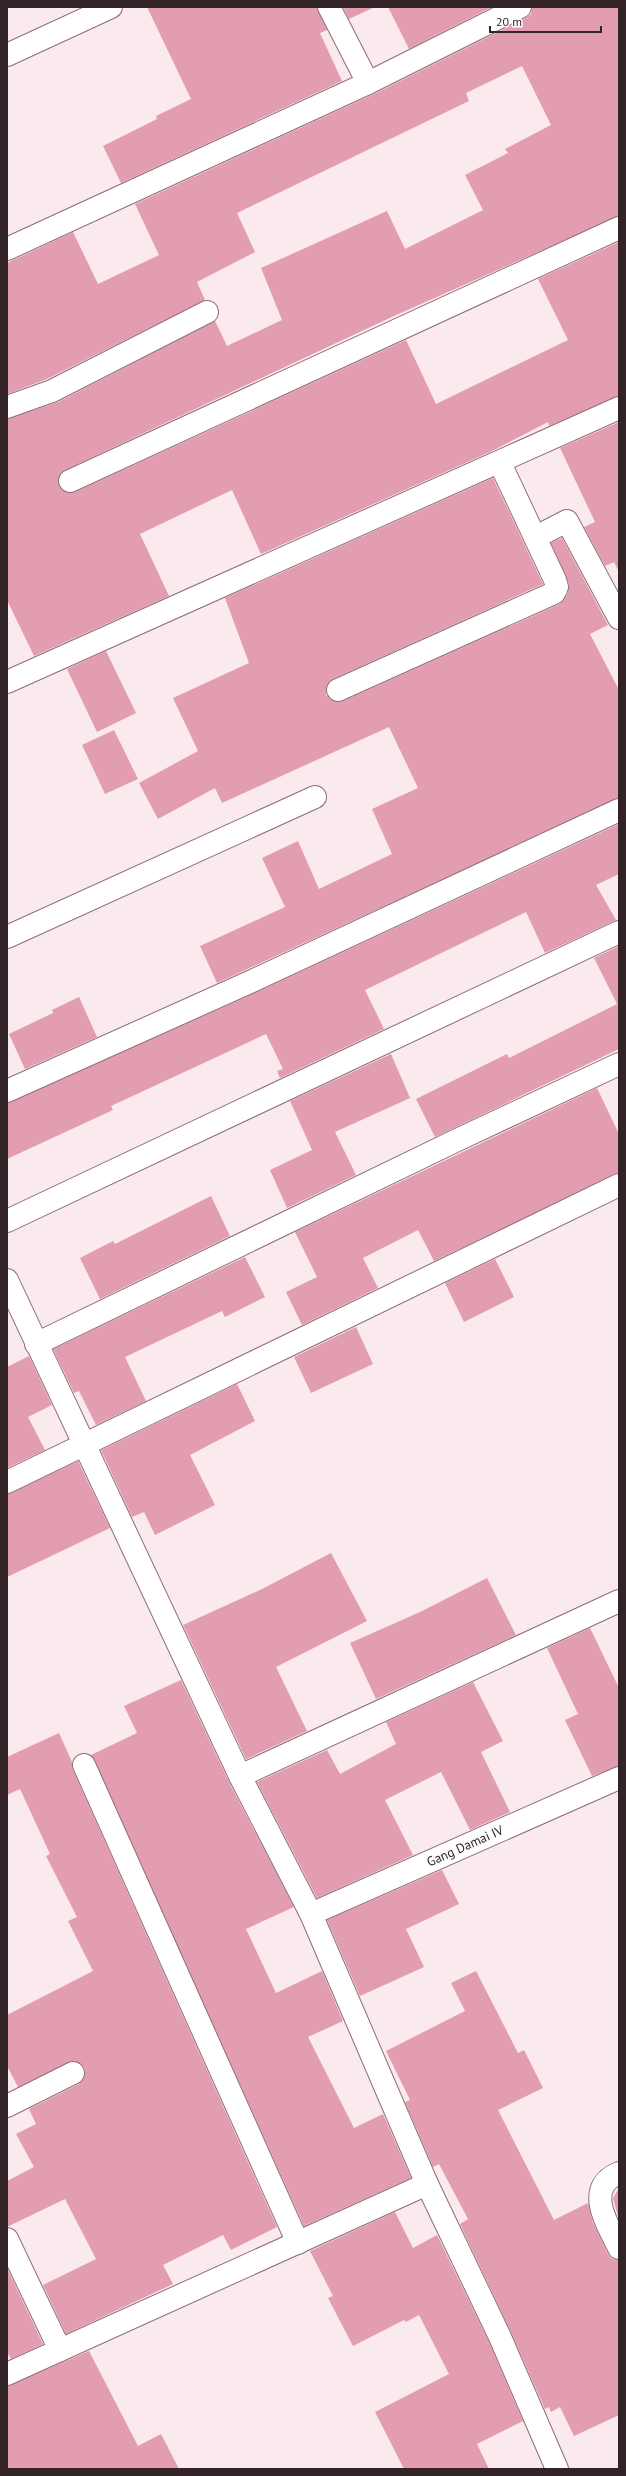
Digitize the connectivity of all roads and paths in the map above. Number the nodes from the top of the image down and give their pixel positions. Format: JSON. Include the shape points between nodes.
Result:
{"nodes":[{"id":1,"x":111,"y":7,"type":"edge"},
{"id":2,"x":329,"y":7,"type":"edge"},
{"id":3,"x":520,"y":7,"type":"edge"},
{"id":4,"x":7,"y":55,"type":"edge"},
{"id":5,"x":368,"y":83,"type":"junction"},
{"id":6,"x":619,"y":228,"type":"edge"},
{"id":7,"x":7,"y":249,"type":"edge"},
{"id":8,"x":208,"y":312,"type":"dead end"},
{"id":9,"x":7,"y":407,"type":"edge"},
{"id":10,"x":619,"y":408,"type":"edge"},
{"id":11,"x":500,"y":463,"type":"junction"},
{"id":12,"x":70,"y":481,"type":"dead end"},
{"id":13,"x":536,"y":537,"type":"junction"},
{"id":14,"x":619,"y":618,"type":"edge"},
{"id":15,"x":7,"y":682,"type":"edge"},
{"id":16,"x":338,"y":690,"type":"dead end"},
{"id":17,"x":315,"y":797,"type":"dead end"},
{"id":18,"x":619,"y":810,"type":"edge"},
{"id":19,"x":619,"y":932,"type":"edge"},
{"id":20,"x":7,"y":937,"type":"edge"},
{"id":21,"x":619,"y":1064,"type":"edge"},
{"id":22,"x":7,"y":1090,"type":"edge"},
{"id":23,"x":619,"y":1185,"type":"edge"},
{"id":24,"x":7,"y":1221,"type":"edge"},
{"id":25,"x":7,"y":1280,"type":"edge"},
{"id":26,"x":36,"y":1344,"type":"junction"},
{"id":27,"x":83,"y":1444,"type":"junction"},
{"id":28,"x":7,"y":1482,"type":"edge"},
{"id":29,"x":619,"y":1601,"type":"edge"},
{"id":30,"x":84,"y":1765,"type":"dead end"},
{"id":31,"x":240,"y":1776,"type":"junction"},
{"id":32,"x":619,"y":1778,"type":"edge"},
{"id":33,"x":311,"y":1914,"type":"junction"},
{"id":34,"x":73,"y":2073,"type":"dead end"},
{"id":35,"x":7,"y":2106,"type":"edge"},
{"id":36,"x":619,"y":2173,"type":"edge"},
{"id":37,"x":427,"y":2184,"type":"junction"},
{"id":38,"x":7,"y":2239,"type":"edge"},
{"id":39,"x":298,"y":2243,"type":"junction"},
{"id":40,"x":619,"y":2248,"type":"edge"},
{"id":41,"x":60,"y":2350,"type":"junction"},
{"id":42,"x":7,"y":2374,"type":"edge"},
{"id":43,"x":557,"y":2469,"type":"edge"}],
"edges":[{"from":1,"to":4,"type":"street"},
{"from":2,"to":5,"type":"street"},
{"from":3,"to":5,"type":"street"},
{"from":5,"to":7,"type":"street"},
{"from":6,"to":12,"type":"street"},
{"from":8,"to":9,"type":"street","via":[[52,391]]},
{"from":10,"to":11,"type":"street"},
{"from":11,"to":13,"type":"street"},
{"from":11,"to":15,"type":"street"},
{"from":13,"to":14,"type":"street","via":[[567,521]]},
{"from":13,"to":16,"type":"street","via":[[555,580],[557,587],[554,593]]},
{"from":17,"to":20,"type":"street"},
{"from":18,"to":22,"type":"street","via":[[250,982]]},
{"from":19,"to":24,"type":"street"},
{"from":21,"to":26,"type":"street"},
{"from":23,"to":27,"type":"street"},
{"from":25,"to":26,"type":"street"},
{"from":26,"to":27,"type":"street"},
{"from":27,"to":28,"type":"street"},
{"from":27,"to":31,"type":"street"},
{"from":29,"to":31,"type":"street"},
{"from":30,"to":39,"type":"street"},
{"from":31,"to":33,"type":"street"},
{"from":32,"to":33,"type":"street","name":"Gang Damai IV"},
{"from":33,"to":37,"type":"street"},
{"from":34,"to":35,"type":"street"},
{"from":36,"to":40,"type":"street","via":[[601,2188],[600,2207]]},
{"from":37,"to":39,"type":"street"},
{"from":37,"to":43,"type":"street","via":[[500,2337]]},
{"from":38,"to":41,"type":"street"},
{"from":39,"to":41,"type":"street"},
{"from":41,"to":42,"type":"street"}]}
